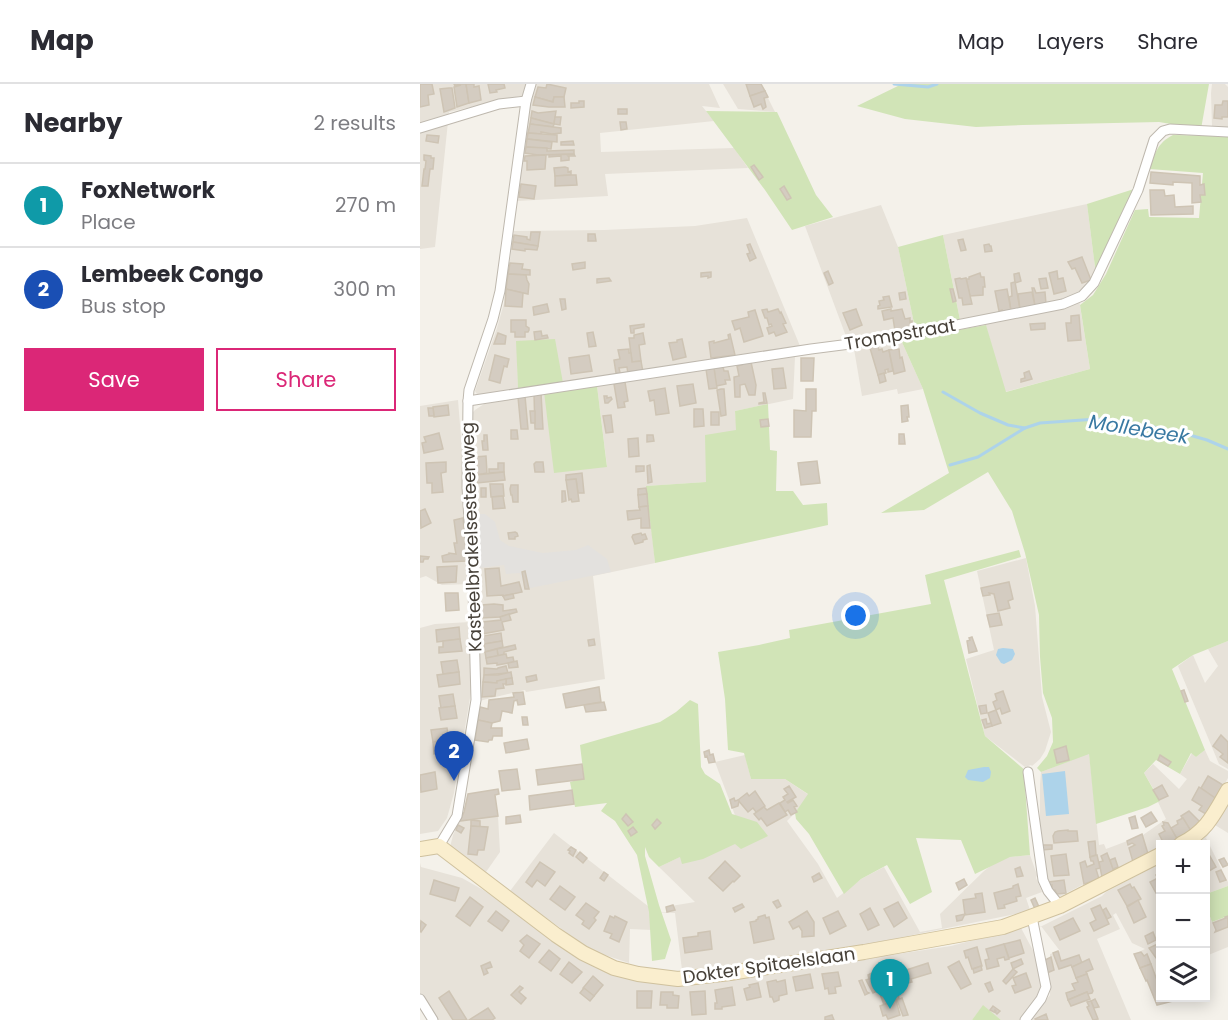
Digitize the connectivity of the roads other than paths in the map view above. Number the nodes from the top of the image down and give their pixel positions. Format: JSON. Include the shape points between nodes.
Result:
{"nodes":[{"id":1,"x":531,"y":84,"type":"edge"},
{"id":2,"x":526,"y":101,"type":"junction"},
{"id":3,"x":420,"y":128,"type":"edge"},
{"id":4,"x":1228,"y":132,"type":"edge"},
{"id":5,"x":468,"y":401,"type":"junction"},
{"id":6,"x":1028,"y":772,"type":"dead end"},
{"id":7,"x":1228,"y":790,"type":"edge"},
{"id":8,"x":1188,"y":840,"type":"edge"},
{"id":9,"x":439,"y":846,"type":"junction"},
{"id":10,"x":420,"y":849,"type":"edge"},
{"id":11,"x":1156,"y":858,"type":"edge"},
{"id":12,"x":1060,"y":906,"type":"junction"},
{"id":13,"x":1032,"y":917,"type":"junction"},
{"id":14,"x":420,"y":999,"type":"edge"},
{"id":15,"x":433,"y":1020,"type":"edge"},
{"id":16,"x":1025,"y":1020,"type":"edge"}],
"edges":[{"from":1,"to":2,"type":"street","name":"Kasteelbrakelsesteenweg"},
{"from":2,"to":3,"type":"street","via":[[499,104]]},
{"from":2,"to":5,"type":"street","name":"Kasteelbrakelsesteenweg","via":[[500,291]]},
{"from":4,"to":5,"type":"street","name":"Trompstraat","via":[[1170,129],[1154,140],[1138,190],[1094,283],[1082,296],[1063,304],[865,342]]},
{"from":5,"to":9,"type":"street","name":"Kasteelbrakelsesteenweg","via":[[467,487],[476,700],[457,816]]},
{"from":6,"to":12,"type":"street","via":[[1044,885]]},
{"from":7,"to":8,"type":"street","via":[[1204,828]]},
{"from":9,"to":10,"type":"street"},
{"from":9,"to":13,"type":"street","name":"Dokter Spitaelslaan","via":[[584,953],[614,968],[678,979],[969,934]]},
{"from":11,"to":12,"type":"street","name":"Dokter Spitaelslaan"},
{"from":12,"to":13,"type":"street","name":"Dokter Spitaelslaan"},
{"from":13,"to":16,"type":"street","via":[[1046,987]]},
{"from":14,"to":15,"type":"street"}]}
